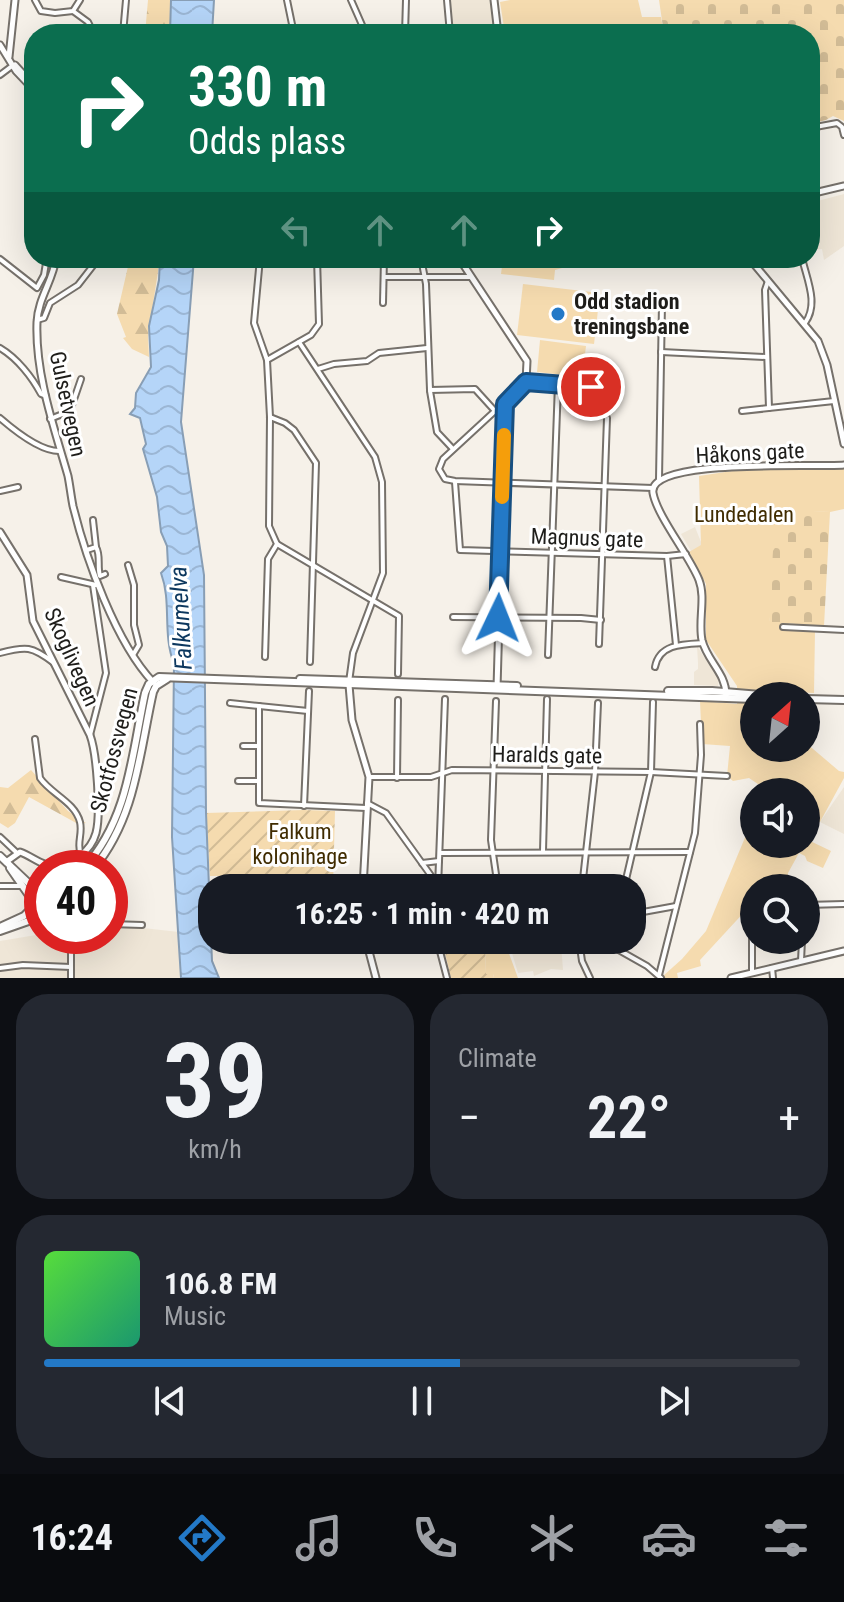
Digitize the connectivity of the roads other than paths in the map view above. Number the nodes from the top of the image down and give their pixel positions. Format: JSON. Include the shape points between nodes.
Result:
{"nodes":[{"id":1,"x":15,"y":0,"type":"edge"},
{"id":2,"x":35,"y":0,"type":"edge"},
{"id":3,"x":80,"y":0,"type":"edge"},
{"id":4,"x":126,"y":0,"type":"edge"},
{"id":5,"x":287,"y":0,"type":"edge"},
{"id":6,"x":351,"y":0,"type":"edge"},
{"id":7,"x":406,"y":0,"type":"edge"},
{"id":8,"x":447,"y":0,"type":"edge"},
{"id":9,"x":494,"y":0,"type":"edge"},
{"id":10,"x":72,"y":12,"type":"junction"},
{"id":11,"x":89,"y":24,"type":"edge"},
{"id":12,"x":124,"y":24,"type":"edge"},
{"id":13,"x":292,"y":24,"type":"edge"},
{"id":14,"x":362,"y":24,"type":"edge"},
{"id":15,"x":405,"y":24,"type":"edge"},
{"id":16,"x":449,"y":24,"type":"edge"},
{"id":17,"x":497,"y":24,"type":"edge"},
{"id":18,"x":0,"y":45,"type":"edge"},
{"id":19,"x":9,"y":57,"type":"junction"},
{"id":20,"x":14,"y":65,"type":"junction"},
{"id":21,"x":0,"y":75,"type":"edge"},
{"id":22,"x":24,"y":76,"type":"edge"},
{"id":23,"x":820,"y":126,"type":"edge"},
{"id":24,"x":844,"y":135,"type":"edge"},
{"id":25,"x":844,"y":186,"type":"edge"},
{"id":26,"x":820,"y":192,"type":"edge"},
{"id":27,"x":0,"y":259,"type":"edge"},
{"id":28,"x":45,"y":268,"type":"edge"},
{"id":29,"x":54,"y":268,"type":"edge"},
{"id":30,"x":92,"y":268,"type":"edge"},
{"id":31,"x":259,"y":268,"type":"edge"},
{"id":32,"x":317,"y":268,"type":"edge"},
{"id":33,"x":384,"y":268,"type":"edge"},
{"id":34,"x":423,"y":268,"type":"edge"},
{"id":35,"x":465,"y":268,"type":"edge"},
{"id":36,"x":757,"y":268,"type":"edge"},
{"id":37,"x":804,"y":268,"type":"edge"},
{"id":38,"x":384,"y":277,"type":"junction"},
{"id":39,"x":425,"y":277,"type":"junction"},
{"id":40,"x":471,"y":277,"type":"junction"},
{"id":41,"x":768,"y":281,"type":"junction"},
{"id":42,"x":383,"y":303,"type":"dead end"},
{"id":43,"x":662,"y":303,"type":"dead end"},
{"id":44,"x":37,"y":320,"type":"junction"},
{"id":45,"x":805,"y":323,"type":"junction"},
{"id":46,"x":299,"y":342,"type":"junction"},
{"id":47,"x":0,"y":348,"type":"edge"},
{"id":48,"x":427,"y":348,"type":"junction"},
{"id":49,"x":660,"y":352,"type":"junction"},
{"id":50,"x":766,"y":357,"type":"junction"},
{"id":51,"x":267,"y":360,"type":"junction"},
{"id":52,"x":318,"y":369,"type":"junction"},
{"id":53,"x":81,"y":379,"type":"dead end"},
{"id":54,"x":526,"y":382,"type":"junction"},
{"id":55,"x":558,"y":384,"type":"junction"},
{"id":56,"x":430,"y":390,"type":"junction"},
{"id":57,"x":46,"y":396,"type":"junction"},
{"id":58,"x":834,"y":401,"type":"junction"},
{"id":59,"x":769,"y":408,"type":"junction"},
{"id":60,"x":495,"y":411,"type":"junction"},
{"id":61,"x":505,"y":411,"type":"junction"},
{"id":62,"x":742,"y":411,"type":"dead end"},
{"id":63,"x":270,"y":417,"type":"junction"},
{"id":64,"x":0,"y":418,"type":"edge"},
{"id":65,"x":50,"y":419,"type":"junction"},
{"id":66,"x":844,"y":444,"type":"edge"},
{"id":67,"x":453,"y":449,"type":"junction"},
{"id":68,"x":59,"y":451,"type":"junction"},
{"id":69,"x":844,"y":465,"type":"edge"},
{"id":70,"x":659,"y":479,"type":"junction"},
{"id":71,"x":455,"y":481,"type":"junction"},
{"id":72,"x":503,"y":483,"type":"junction"},
{"id":73,"x":554,"y":485,"type":"junction"},
{"id":74,"x":18,"y":487,"type":"dead end"},
{"id":75,"x":605,"y":487,"type":"junction"},
{"id":76,"x":653,"y":488,"type":"junction"},
{"id":77,"x":0,"y":491,"type":"edge"},
{"id":78,"x":93,"y":520,"type":"dead end"},
{"id":79,"x":0,"y":532,"type":"edge"},
{"id":80,"x":277,"y":544,"type":"junction"},
{"id":81,"x":96,"y":547,"type":"junction"},
{"id":82,"x":87,"y":550,"type":"junction"},
{"id":83,"x":501,"y":552,"type":"junction"},
{"id":84,"x":551,"y":553,"type":"junction"},
{"id":85,"x":602,"y":554,"type":"junction"},
{"id":86,"x":686,"y":554,"type":"junction"},
{"id":87,"x":667,"y":556,"type":"junction"},
{"id":88,"x":128,"y":565,"type":"dead end"},
{"id":89,"x":312,"y":566,"type":"junction"},
{"id":90,"x":105,"y":574,"type":"dead end"},
{"id":91,"x":61,"y":577,"type":"dead end"},
{"id":92,"x":96,"y":584,"type":"junction"},
{"id":93,"x":373,"y":602,"type":"junction"},
{"id":94,"x":453,"y":617,"type":"dead end"},
{"id":95,"x":498,"y":618,"type":"junction"},
{"id":96,"x":550,"y":618,"type":"junction"},
{"id":97,"x":601,"y":620,"type":"junction"},
{"id":98,"x":783,"y":627,"type":"dead end"},
{"id":99,"x":844,"y":630,"type":"edge"},
{"id":100,"x":703,"y":643,"type":"junction"},
{"id":101,"x":599,"y":644,"type":"dead end"},
{"id":102,"x":676,"y":645,"type":"junction"},
{"id":103,"x":0,"y":653,"type":"edge"},
{"id":104,"x":548,"y":655,"type":"dead end"},
{"id":105,"x":132,"y":656,"type":"junction"},
{"id":106,"x":265,"y":657,"type":"dead end"},
{"id":107,"x":310,"y":662,"type":"dead end"},
{"id":108,"x":56,"y":664,"type":"junction"},
{"id":109,"x":655,"y":667,"type":"dead end"},
{"id":110,"x":398,"y":674,"type":"dead end"},
{"id":111,"x":349,"y":682,"type":"junction"},
{"id":112,"x":154,"y":683,"type":"junction"},
{"id":113,"x":497,"y":687,"type":"junction"},
{"id":114,"x":309,"y":691,"type":"dead end"},
{"id":115,"x":726,"y":694,"type":"junction"},
{"id":116,"x":736,"y":695,"type":"junction"},
{"id":117,"x":740,"y":695,"type":"edge"},
{"id":118,"x":740,"y":696,"type":"edge"},
{"id":119,"x":445,"y":699,"type":"dead end"},
{"id":120,"x":547,"y":699,"type":"dead end"},
{"id":121,"x":820,"y":699,"type":"edge"},
{"id":122,"x":398,"y":700,"type":"dead end"},
{"id":123,"x":844,"y":700,"type":"edge"},
{"id":124,"x":496,"y":701,"type":"dead end"},
{"id":125,"x":653,"y":702,"type":"dead end"},
{"id":126,"x":230,"y":703,"type":"dead end"},
{"id":127,"x":598,"y":703,"type":"dead end"},
{"id":128,"x":259,"y":706,"type":"junction"},
{"id":129,"x":308,"y":711,"type":"junction"},
{"id":130,"x":700,"y":724,"type":"dead end"},
{"id":131,"x":90,"y":735,"type":"junction"},
{"id":132,"x":35,"y":739,"type":"dead end"},
{"id":133,"x":259,"y":744,"type":"junction"},
{"id":134,"x":243,"y":746,"type":"dead end"},
{"id":135,"x":494,"y":771,"type":"junction"},
{"id":136,"x":546,"y":771,"type":"junction"},
{"id":137,"x":595,"y":772,"type":"junction"},
{"id":138,"x":651,"y":772,"type":"junction"},
{"id":139,"x":442,"y":773,"type":"junction"},
{"id":140,"x":699,"y":774,"type":"junction"},
{"id":141,"x":727,"y":776,"type":"dead end"},
{"id":142,"x":369,"y":777,"type":"junction"},
{"id":143,"x":397,"y":778,"type":"junction"},
{"id":144,"x":238,"y":781,"type":"dead end"},
{"id":145,"x":259,"y":781,"type":"junction"},
{"id":146,"x":366,"y":805,"type":"junction"},
{"id":147,"x":304,"y":806,"type":"junction"},
{"id":148,"x":0,"y":837,"type":"edge"},
{"id":149,"x":79,"y":850,"type":"edge"},
{"id":150,"x":85,"y":850,"type":"edge"},
{"id":151,"x":99,"y":850,"type":"edge"},
{"id":152,"x":106,"y":850,"type":"edge"},
{"id":153,"x":543,"y":851,"type":"junction"},
{"id":154,"x":586,"y":851,"type":"junction"},
{"id":155,"x":633,"y":851,"type":"junction"},
{"id":156,"x":492,"y":852,"type":"junction"},
{"id":157,"x":690,"y":852,"type":"junction"},
{"id":158,"x":17,"y":853,"type":"junction"},
{"id":159,"x":24,"y":853,"type":"edge"},
{"id":160,"x":441,"y":853,"type":"junction"},
{"id":161,"x":3,"y":859,"type":"edge"},
{"id":162,"x":440,"y":861,"type":"junction"},
{"id":163,"x":422,"y":863,"type":"junction"},
{"id":164,"x":364,"y":874,"type":"edge"},
{"id":165,"x":429,"y":874,"type":"edge"},
{"id":166,"x":439,"y":874,"type":"edge"},
{"id":167,"x":496,"y":874,"type":"edge"},
{"id":168,"x":584,"y":874,"type":"edge"},
{"id":169,"x":627,"y":874,"type":"edge"},
{"id":170,"x":24,"y":878,"type":"edge"},
{"id":171,"x":0,"y":886,"type":"edge"},
{"id":172,"x":24,"y":886,"type":"joint"},
{"id":173,"x":844,"y":904,"type":"edge"},
{"id":174,"x":820,"y":905,"type":"edge"},
{"id":175,"x":676,"y":906,"type":"junction"},
{"id":176,"x":646,"y":911,"type":"edge"},
{"id":177,"x":24,"y":916,"type":"edge"},
{"id":178,"x":24,"y":922,"type":"edge"},
{"id":179,"x":128,"y":925,"type":"edge"},
{"id":180,"x":142,"y":925,"type":"dead end"},
{"id":181,"x":0,"y":929,"type":"edge"},
{"id":182,"x":844,"y":951,"type":"edge"},
{"id":183,"x":71,"y":954,"type":"edge"},
{"id":184,"x":370,"y":954,"type":"edge"},
{"id":185,"x":441,"y":954,"type":"edge"},
{"id":186,"x":581,"y":954,"type":"edge"},
{"id":187,"x":628,"y":954,"type":"edge"},
{"id":188,"x":752,"y":954,"type":"edge"},
{"id":189,"x":801,"y":954,"type":"edge"},
{"id":190,"x":801,"y":961,"type":"junction"},
{"id":191,"x":71,"y":967,"type":"junction"},
{"id":192,"x":0,"y":968,"type":"edge"},
{"id":193,"x":772,"y":968,"type":"junction"},
{"id":194,"x":752,"y":973,"type":"junction"},
{"id":195,"x":660,"y":976,"type":"edge"},
{"id":196,"x":71,"y":978,"type":"edge"},
{"id":197,"x":376,"y":978,"type":"edge"},
{"id":198,"x":447,"y":978,"type":"edge"},
{"id":199,"x":590,"y":978,"type":"edge"},
{"id":200,"x":731,"y":978,"type":"edge"},
{"id":201,"x":773,"y":978,"type":"edge"}],
"edges":[{"from":1,"to":19,"type":"street"},
{"from":2,"to":10,"type":"street","via":[[44,12]]},
{"from":3,"to":10,"type":"street"},
{"from":4,"to":12,"type":"street"},
{"from":5,"to":13,"type":"street"},
{"from":6,"to":14,"type":"street"},
{"from":7,"to":15,"type":"street"},
{"from":8,"to":16,"type":"street"},
{"from":9,"to":17,"type":"street"},
{"from":10,"to":11,"type":"street"},
{"from":18,"to":19,"type":"street"},
{"from":19,"to":20,"type":"street"},
{"from":20,"to":21,"type":"street"},
{"from":20,"to":22,"type":"street"},
{"from":23,"to":24,"type":"street","via":[[837,123]]},
{"from":25,"to":26,"type":"street"},
{"from":27,"to":28,"type":"street","name":"Gulsetvegen","via":[[37,288]]},
{"from":29,"to":44,"type":"street","name":"Gulsetvegen"},
{"from":30,"to":44,"type":"street"},
{"from":31,"to":51,"type":"street","via":[[254,323]]},
{"from":32,"to":46,"type":"street","via":[[319,324]]},
{"from":33,"to":38,"type":"street"},
{"from":34,"to":39,"type":"street"},
{"from":35,"to":40,"type":"street"},
{"from":36,"to":41,"type":"street"},
{"from":37,"to":45,"type":"street","via":[[813,306]]},
{"from":38,"to":39,"type":"street"},
{"from":38,"to":42,"type":"street"},
{"from":39,"to":40,"type":"street"},
{"from":39,"to":48,"type":"street"},
{"from":40,"to":54,"type":"street","via":[[527,361]]},
{"from":41,"to":45,"type":"street"},
{"from":41,"to":50,"type":"street"},
{"from":43,"to":49,"type":"street"},
{"from":44,"to":57,"type":"street","name":"Gulsetvegen"},
{"from":45,"to":58,"type":"street","via":[[822,349]]},
{"from":46,"to":51,"type":"street"},
{"from":46,"to":52,"type":"street"},
{"from":47,"to":57,"type":"street"},
{"from":48,"to":52,"type":"street","via":[[379,353],[367,361]]},
{"from":48,"to":56,"type":"street"},
{"from":49,"to":50,"type":"street"},
{"from":49,"to":70,"type":"street"},
{"from":50,"to":59,"type":"street"},
{"from":51,"to":63,"type":"street"},
{"from":52,"to":93,"type":"street","via":[[375,457],[382,482],[384,563]]},
{"from":53,"to":65,"type":"street","via":[[70,411]]},
{"from":54,"to":55,"type":"street"},
{"from":54,"to":61,"type":"street","via":[[508,399]]},
{"from":55,"to":73,"type":"street"},
{"from":55,"to":75,"type":"street","via":[[591,387],[607,418]]},
{"from":56,"to":60,"type":"street","via":[[475,389]]},
{"from":56,"to":67,"type":"street","via":[[437,432]]},
{"from":57,"to":65,"type":"street","name":"Gulsetvegen"},
{"from":58,"to":59,"type":"street"},
{"from":58,"to":66,"type":"street"},
{"from":59,"to":62,"type":"street"},
{"from":60,"to":61,"type":"street"},
{"from":60,"to":67,"type":"street"},
{"from":61,"to":72,"type":"street"},
{"from":63,"to":80,"type":"street","via":[[269,526]]},
{"from":63,"to":89,"type":"street","via":[[294,430],[316,463]]},
{"from":64,"to":68,"type":"street","via":[[31,440]]},
{"from":65,"to":68,"type":"street","name":"Gulsetvegen"},
{"from":67,"to":71,"type":"street","via":[[439,469],[445,479]]},
{"from":68,"to":82,"type":"street","name":"Gulsetvegen"},
{"from":69,"to":70,"type":"street","name":"Håkons gate","via":[[717,467]]},
{"from":70,"to":76,"type":"street"},
{"from":71,"to":72,"type":"street"},
{"from":71,"to":83,"type":"street","name":"Magnus gate","via":[[460,550]]},
{"from":72,"to":73,"type":"street"},
{"from":72,"to":83,"type":"street"},
{"from":73,"to":75,"type":"street"},
{"from":73,"to":84,"type":"street"},
{"from":74,"to":77,"type":"street"},
{"from":75,"to":76,"type":"street"},
{"from":75,"to":85,"type":"street"},
{"from":76,"to":86,"type":"street"},
{"from":78,"to":81,"type":"street"},
{"from":79,"to":108,"type":"street","name":"Skoglivegen","via":[[27,575],[33,621]]},
{"from":80,"to":89,"type":"street"},
{"from":80,"to":106,"type":"street","via":[[268,559]]},
{"from":81,"to":82,"type":"street"},
{"from":81,"to":90,"type":"street","via":[[100,576]]},
{"from":82,"to":92,"type":"street","name":"Gulsetvegen"},
{"from":83,"to":84,"type":"street","name":"Magnus gate"},
{"from":83,"to":95,"type":"street"},
{"from":84,"to":85,"type":"street","name":"Magnus gate"},
{"from":84,"to":96,"type":"street"},
{"from":85,"to":87,"type":"street","name":"Magnus gate"},
{"from":85,"to":97,"type":"street"},
{"from":86,"to":87,"type":"street","name":"Magnus gate"},
{"from":86,"to":100,"type":"street","via":[[700,582]]},
{"from":87,"to":102,"type":"street"},
{"from":88,"to":105,"type":"street","via":[[139,645]]},
{"from":89,"to":93,"type":"street"},
{"from":89,"to":107,"type":"street"},
{"from":91,"to":92,"type":"street"},
{"from":92,"to":105,"type":"street","name":"Gulsetvegen"},
{"from":92,"to":131,"type":"street","via":[[106,673]]},
{"from":93,"to":110,"type":"street","via":[[400,619]]},
{"from":93,"to":111,"type":"street","via":[[353,653]]},
{"from":94,"to":95,"type":"street"},
{"from":95,"to":96,"type":"street"},
{"from":95,"to":113,"type":"street"},
{"from":96,"to":97,"type":"street"},
{"from":96,"to":104,"type":"street"},
{"from":97,"to":101,"type":"street"},
{"from":98,"to":99,"type":"street"},
{"from":100,"to":102,"type":"street"},
{"from":100,"to":115,"type":"street","via":[[724,679]]},
{"from":102,"to":109,"type":"street","via":[[665,650]]},
{"from":103,"to":108,"type":"street","via":[[31,648]]},
{"from":105,"to":112,"type":"street","name":"Gulsetvegen"},
{"from":108,"to":131,"type":"street","name":"Skoglivegen"},
{"from":111,"to":112,"type":"main road","via":[[159,677]]},
{"from":111,"to":113,"type":"main road"},
{"from":111,"to":142,"type":"street","via":[[352,720]]},
{"from":112,"to":151,"type":"main road","name":"Skotfossvegen","via":[[145,693],[120,809]]},
{"from":112,"to":152,"type":"main road","name":"Skotfossvegen","via":[[131,800]]},
{"from":113,"to":115,"type":"main road"},
{"from":114,"to":129,"type":"street"},
{"from":115,"to":116,"type":"main road"},
{"from":116,"to":117,"type":"main road"},
{"from":116,"to":118,"type":"main road"},
{"from":119,"to":139,"type":"street"},
{"from":120,"to":136,"type":"street"},
{"from":121,"to":123,"type":"main road"},
{"from":122,"to":143,"type":"street"},
{"from":124,"to":135,"type":"street"},
{"from":125,"to":138,"type":"street"},
{"from":126,"to":128,"type":"street"},
{"from":127,"to":137,"type":"street"},
{"from":128,"to":129,"type":"street"},
{"from":128,"to":133,"type":"street"},
{"from":129,"to":147,"type":"street"},
{"from":130,"to":140,"type":"street"},
{"from":131,"to":150,"type":"street","name":"Skoglivegen","via":[[96,755],[97,828]]},
{"from":132,"to":149,"type":"street","via":[[40,778],[78,818]]},
{"from":133,"to":134,"type":"street"},
{"from":133,"to":145,"type":"street"},
{"from":135,"to":136,"type":"street","name":"Haralds gate"},
{"from":135,"to":139,"type":"street","name":"Haralds gate"},
{"from":135,"to":156,"type":"street"},
{"from":136,"to":137,"type":"street","name":"Haralds gate"},
{"from":136,"to":153,"type":"street"},
{"from":137,"to":138,"type":"street","name":"Haralds gate"},
{"from":137,"to":154,"type":"street"},
{"from":138,"to":140,"type":"street","name":"Haralds gate"},
{"from":138,"to":155,"type":"street"},
{"from":139,"to":143,"type":"street","name":"Haralds gate"},
{"from":139,"to":160,"type":"street"},
{"from":140,"to":141,"type":"street","name":"Haralds gate"},
{"from":140,"to":157,"type":"street"},
{"from":142,"to":143,"type":"street","name":"Haralds gate"},
{"from":142,"to":146,"type":"street"},
{"from":144,"to":145,"type":"street"},
{"from":145,"to":147,"type":"street","via":[[259,803]]},
{"from":146,"to":147,"type":"street"},
{"from":146,"to":163,"type":"street","via":[[386,813]]},
{"from":146,"to":164,"type":"street"},
{"from":148,"to":158,"type":"street"},
{"from":153,"to":154,"type":"street"},
{"from":153,"to":156,"type":"street"},
{"from":154,"to":155,"type":"street"},
{"from":154,"to":168,"type":"street"},
{"from":155,"to":157,"type":"street"},
{"from":155,"to":169,"type":"street"},
{"from":156,"to":160,"type":"street"},
{"from":156,"to":167,"type":"street"},
{"from":157,"to":175,"type":"street"},
{"from":158,"to":159,"type":"street"},
{"from":158,"to":161,"type":"street"},
{"from":160,"to":162,"type":"street"},
{"from":161,"to":170,"type":"main road"},
{"from":161,"to":172,"type":"main road"},
{"from":162,"to":163,"type":"street"},
{"from":162,"to":166,"type":"street"},
{"from":163,"to":165,"type":"street"},
{"from":171,"to":172,"type":"street"},
{"from":173,"to":174,"type":"street"},
{"from":175,"to":176,"type":"street"},
{"from":175,"to":195,"type":"street"},
{"from":177,"to":181,"type":"main road"},
{"from":178,"to":181,"type":"main road"},
{"from":179,"to":180,"type":"street"},
{"from":182,"to":190,"type":"street"},
{"from":183,"to":191,"type":"street"},
{"from":184,"to":197,"type":"street"},
{"from":185,"to":198,"type":"street"},
{"from":186,"to":199,"type":"street"},
{"from":187,"to":195,"type":"street"},
{"from":188,"to":194,"type":"street"},
{"from":189,"to":190,"type":"street"},
{"from":190,"to":193,"type":"street"},
{"from":191,"to":192,"type":"street"},
{"from":191,"to":196,"type":"street"},
{"from":193,"to":194,"type":"street"},
{"from":193,"to":201,"type":"street"},
{"from":194,"to":200,"type":"street"}]}
